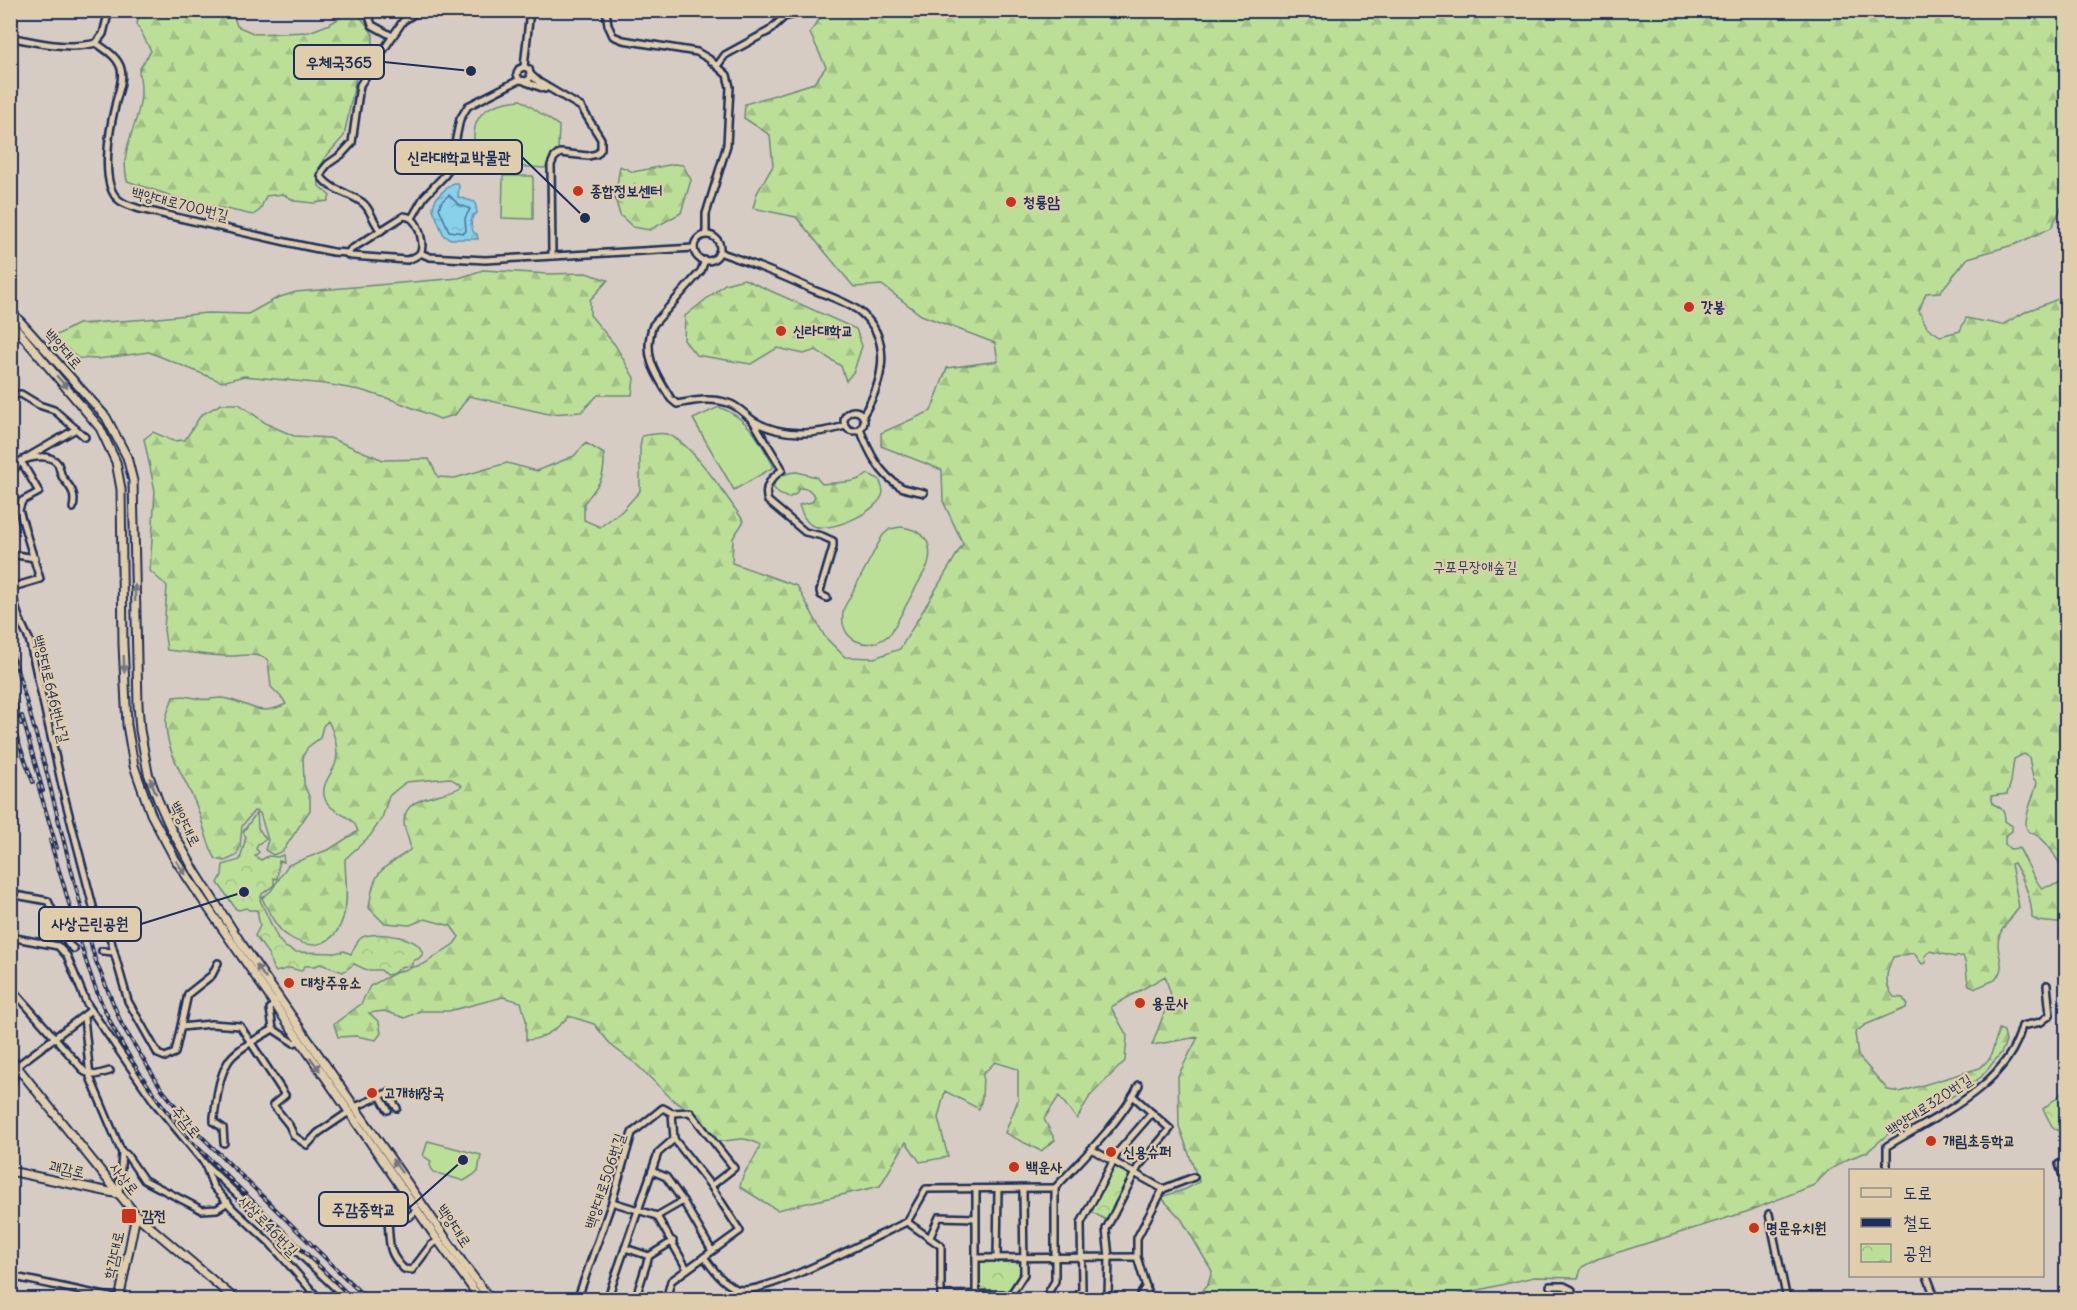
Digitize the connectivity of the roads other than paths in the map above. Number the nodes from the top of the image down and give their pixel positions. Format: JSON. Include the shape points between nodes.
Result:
{"nodes":[{"id":1,"x":108,"y":10,"type":"edge"},
{"id":2,"x":367,"y":10,"type":"edge"},
{"id":3,"x":420,"y":10,"type":"edge"},
{"id":4,"x":530,"y":10,"type":"edge"},
{"id":5,"x":606,"y":10,"type":"edge"},
{"id":6,"x":813,"y":10,"type":"edge"},
{"id":7,"x":392,"y":36,"type":"junction"},
{"id":8,"x":10,"y":37,"type":"edge"},
{"id":9,"x":96,"y":43,"type":"junction"},
{"id":10,"x":717,"y":66,"type":"junction"},
{"id":11,"x":524,"y":67,"type":"junction"},
{"id":12,"x":531,"y":75,"type":"junction"},
{"id":13,"x":522,"y":81,"type":"junction"},
{"id":14,"x":552,"y":90,"type":"junction"},
{"id":15,"x":412,"y":218,"type":"junction"},
{"id":16,"x":381,"y":231,"type":"junction"},
{"id":17,"x":706,"y":234,"type":"junction"},
{"id":18,"x":694,"y":248,"type":"junction"},
{"id":19,"x":719,"y":252,"type":"junction"},
{"id":20,"x":348,"y":253,"type":"junction"},
{"id":21,"x":420,"y":253,"type":"junction"},
{"id":22,"x":552,"y":256,"type":"junction"},
{"id":23,"x":705,"y":260,"type":"junction"},
{"id":24,"x":10,"y":310,"type":"edge"},
{"id":25,"x":10,"y":321,"type":"edge"},
{"id":26,"x":14,"y":329,"type":"edge"},
{"id":27,"x":10,"y":395,"type":"edge"},
{"id":28,"x":863,"y":415,"type":"junction"},
{"id":29,"x":753,"y":420,"type":"junction"},
{"id":30,"x":845,"y":426,"type":"junction"},
{"id":31,"x":76,"y":429,"type":"junction"},
{"id":32,"x":860,"y":429,"type":"junction"},
{"id":33,"x":85,"y":437,"type":"dead end"},
{"id":34,"x":21,"y":461,"type":"junction"},
{"id":35,"x":10,"y":474,"type":"edge"},
{"id":36,"x":924,"y":493,"type":"dead end"},
{"id":37,"x":73,"y":508,"type":"dead end"},
{"id":38,"x":10,"y":554,"type":"edge"},
{"id":39,"x":35,"y":558,"type":"junction"},
{"id":40,"x":827,"y":598,"type":"dead end"},
{"id":41,"x":10,"y":894,"type":"edge"},
{"id":42,"x":10,"y":938,"type":"edge"},
{"id":43,"x":74,"y":949,"type":"dead end"},
{"id":44,"x":102,"y":951,"type":"tunnel mouth"},
{"id":45,"x":114,"y":952,"type":"junction"},
{"id":46,"x":218,"y":963,"type":"dead end"},
{"id":47,"x":2047,"y":985,"type":"dead end"},
{"id":48,"x":10,"y":987,"type":"edge"},
{"id":49,"x":279,"y":998,"type":"junction"},
{"id":50,"x":274,"y":1004,"type":"junction"},
{"id":51,"x":91,"y":1010,"type":"junction"},
{"id":52,"x":84,"y":1017,"type":"junction"},
{"id":53,"x":181,"y":1028,"type":"junction"},
{"id":54,"x":273,"y":1029,"type":"junction"},
{"id":55,"x":54,"y":1038,"type":"junction"},
{"id":56,"x":299,"y":1041,"type":"junction"},
{"id":57,"x":252,"y":1042,"type":"junction"},
{"id":58,"x":10,"y":1058,"type":"edge"},
{"id":59,"x":17,"y":1066,"type":"junction"},
{"id":60,"x":110,"y":1071,"type":"dead end"},
{"id":61,"x":90,"y":1074,"type":"junction"},
{"id":62,"x":1139,"y":1085,"type":"dead end"},
{"id":63,"x":10,"y":1091,"type":"edge"},
{"id":64,"x":380,"y":1096,"type":"junction"},
{"id":65,"x":1133,"y":1096,"type":"junction"},
{"id":66,"x":398,"y":1108,"type":"dead end"},
{"id":67,"x":352,"y":1110,"type":"junction"},
{"id":68,"x":388,"y":1110,"type":"dead end"},
{"id":69,"x":672,"y":1113,"type":"junction"},
{"id":70,"x":1152,"y":1113,"type":"junction"},
{"id":71,"x":674,"y":1139,"type":"junction"},
{"id":72,"x":224,"y":1143,"type":"dead end"},
{"id":73,"x":1091,"y":1149,"type":"junction"},
{"id":74,"x":122,"y":1153,"type":"junction"},
{"id":75,"x":1114,"y":1162,"type":"junction"},
{"id":76,"x":2058,"y":1164,"type":"dead end"},
{"id":77,"x":206,"y":1165,"type":"junction"},
{"id":78,"x":1887,"y":1169,"type":"edge"},
{"id":79,"x":10,"y":1171,"type":"edge"},
{"id":80,"x":652,"y":1171,"type":"junction"},
{"id":81,"x":1136,"y":1174,"type":"junction"},
{"id":82,"x":1194,"y":1177,"type":"dead end"},
{"id":83,"x":2067,"y":1184,"type":"edge"},
{"id":84,"x":711,"y":1186,"type":"junction"},
{"id":85,"x":1055,"y":1188,"type":"junction"},
{"id":86,"x":976,"y":1189,"type":"junction"},
{"id":87,"x":998,"y":1189,"type":"junction"},
{"id":88,"x":1163,"y":1189,"type":"junction"},
{"id":89,"x":1023,"y":1190,"type":"junction"},
{"id":90,"x":119,"y":1194,"type":"junction"},
{"id":91,"x":683,"y":1201,"type":"junction"},
{"id":92,"x":228,"y":1202,"type":"junction"},
{"id":93,"x":612,"y":1202,"type":"junction"},
{"id":94,"x":417,"y":1210,"type":"junction"},
{"id":95,"x":637,"y":1210,"type":"junction"},
{"id":96,"x":1769,"y":1214,"type":"dead end"},
{"id":97,"x":136,"y":1215,"type":"junction"},
{"id":98,"x":657,"y":1216,"type":"junction"},
{"id":99,"x":975,"y":1218,"type":"junction"},
{"id":100,"x":907,"y":1222,"type":"junction"},
{"id":101,"x":930,"y":1237,"type":"junction"},
{"id":102,"x":438,"y":1241,"type":"junction"},
{"id":103,"x":673,"y":1241,"type":"junction"},
{"id":104,"x":625,"y":1248,"type":"junction"},
{"id":105,"x":712,"y":1251,"type":"junction"},
{"id":106,"x":649,"y":1256,"type":"junction"},
{"id":107,"x":704,"y":1257,"type":"junction"},
{"id":108,"x":1024,"y":1257,"type":"junction"},
{"id":109,"x":1056,"y":1257,"type":"junction"},
{"id":110,"x":1083,"y":1257,"type":"junction"},
{"id":111,"x":1109,"y":1257,"type":"junction"},
{"id":112,"x":1137,"y":1257,"type":"junction"},
{"id":113,"x":976,"y":1258,"type":"junction"},
{"id":114,"x":997,"y":1258,"type":"junction"},
{"id":115,"x":687,"y":1269,"type":"junction"},
{"id":116,"x":10,"y":1276,"type":"edge"},
{"id":117,"x":1928,"y":1277,"type":"edge"},
{"id":118,"x":1146,"y":1286,"type":"junction"},
{"id":119,"x":1550,"y":1286,"type":"dead end"},
{"id":120,"x":976,"y":1295,"type":"junction"},
{"id":121,"x":941,"y":1297,"type":"edge"},
{"id":122,"x":1013,"y":1298,"type":"edge"},
{"id":123,"x":119,"y":1299,"type":"edge"},
{"id":124,"x":236,"y":1299,"type":"edge"},
{"id":125,"x":318,"y":1299,"type":"edge"},
{"id":126,"x":348,"y":1299,"type":"edge"},
{"id":127,"x":481,"y":1299,"type":"edge"},
{"id":128,"x":491,"y":1299,"type":"edge"},
{"id":129,"x":577,"y":1299,"type":"edge"},
{"id":130,"x":607,"y":1299,"type":"edge"},
{"id":131,"x":636,"y":1299,"type":"edge"},
{"id":132,"x":666,"y":1299,"type":"edge"},
{"id":133,"x":1044,"y":1299,"type":"edge"},
{"id":134,"x":1074,"y":1299,"type":"edge"},
{"id":135,"x":1106,"y":1299,"type":"edge"},
{"id":136,"x":1137,"y":1299,"type":"edge"},
{"id":137,"x":1150,"y":1299,"type":"edge"},
{"id":138,"x":1572,"y":1299,"type":"edge"},
{"id":139,"x":1787,"y":1299,"type":"edge"},
{"id":140,"x":1935,"y":1299,"type":"edge"}],
"edges":[{"from":1,"to":9,"type":"street","via":[[103,34]]},
{"from":2,"to":7,"type":"street","via":[[372,25]]},
{"from":3,"to":7,"type":"street","via":[[403,21]]},
{"from":4,"to":11,"type":"street"},
{"from":5,"to":10,"type":"street","via":[[613,36],[697,52]]},
{"from":6,"to":10,"type":"street","via":[[784,17],[770,31],[725,55]]},
{"from":7,"to":16,"type":"street","via":[[360,85],[352,143],[322,170],[321,176],[366,205]]},
{"from":8,"to":9,"type":"street","via":[[65,45]]},
{"from":9,"to":20,"type":"street","name":"백양대로700번길","via":[[114,57],[121,69],[107,170],[111,189],[119,200],[140,209]]},
{"from":10,"to":17,"type":"street","via":[[727,75],[730,87],[727,145],[708,207]]},
{"from":11,"to":12,"type":"street"},
{"from":11,"to":13,"type":"street","via":[[518,72]]},
{"from":12,"to":13,"type":"street","via":[[529,80]]},
{"from":12,"to":14,"type":"street"},
{"from":13,"to":14,"type":"street"},
{"from":13,"to":15,"type":"street","via":[[468,106],[460,119],[450,167]]},
{"from":14,"to":22,"type":"street","via":[[581,107],[601,139],[597,154],[560,153],[551,165]]},
{"from":15,"to":16,"type":"street","via":[[399,218]]},
{"from":15,"to":21,"type":"street","via":[[420,234]]},
{"from":16,"to":20,"type":"street"},
{"from":17,"to":18,"type":"street","via":[[697,239]]},
{"from":17,"to":19,"type":"street","via":[[716,238]]},
{"from":18,"to":22,"type":"street"},
{"from":18,"to":23,"type":"street","via":[[698,258]]},
{"from":19,"to":23,"type":"street","via":[[713,260]]},
{"from":19,"to":28,"type":"street","via":[[777,273],[859,312],[876,333],[882,366]]},
{"from":20,"to":21,"type":"street","via":[[407,260]]},
{"from":21,"to":22,"type":"street","via":[[485,260]]},
{"from":23,"to":29,"type":"street","via":[[701,271],[653,324],[648,356],[666,392],[677,404],[715,400],[741,409]]},
{"from":49,"to":24,"type":"main road","name":"백양대로","one_way":true,"via":[[196,873],[171,829],[148,773],[138,705],[133,481],[127,457],[106,417]]},
{"from":25,"to":26,"type":"main road","name":"백양대로"},
{"from":26,"to":50,"type":"main road","name":"백양대로","one_way":true,"via":[[100,428],[116,462],[122,489],[127,725],[134,766],[151,814],[175,859]]},
{"from":27,"to":31,"type":"street","via":[[21,394],[54,410]]},
{"from":28,"to":30,"type":"street","via":[[848,412]]},
{"from":28,"to":32,"type":"street","via":[[865,423]]},
{"from":29,"to":30,"type":"street","via":[[790,433],[815,434]]},
{"from":29,"to":40,"type":"street","via":[[782,470],[768,486],[768,501],[805,532],[833,541],[820,591]]},
{"from":30,"to":32,"type":"street","via":[[852,431]]},
{"from":31,"to":33,"type":"street"},
{"from":31,"to":34,"type":"street"},
{"from":32,"to":36,"type":"street","via":[[877,466],[902,487]]},
{"from":34,"to":35,"type":"street"},
{"from":34,"to":37,"type":"street","via":[[40,457],[57,463],[74,494]]},
{"from":34,"to":39,"type":"street","name":"백양대로646번나길","via":[[39,492],[22,501],[19,510]]},
{"from":38,"to":39,"type":"street"},
{"from":39,"to":45,"type":"street","name":"백양대로646번나길","via":[[40,579],[13,587],[13,594],[29,639],[96,918],[102,932],[110,937]]},
{"from":41,"to":43,"type":"street","via":[[48,901]]},
{"from":42,"to":51,"type":"street","name":"주감로","via":[[63,950]]},
{"from":44,"to":45,"type":"street"},
{"from":45,"to":53,"type":"street","via":[[134,1015],[158,1054],[165,1057],[175,1053]]},
{"from":46,"to":53,"type":"street","via":[[212,975],[188,994]]},
{"from":47,"to":78,"type":"street","name":"백양대로320번길","via":[[2050,1015],[2041,1022],[2022,1026],[2007,1060],[1992,1078],[1887,1146]]},
{"from":48,"to":55,"type":"street"},
{"from":49,"to":50,"type":"street"},
{"from":49,"to":67,"type":"main road","name":"백양대로"},
{"from":50,"to":54,"type":"street","via":[[270,1009]]},
{"from":50,"to":56,"type":"main road","name":"백양대로"},
{"from":51,"to":52,"type":"street"},
{"from":51,"to":77,"type":"street","name":"주감로","via":[[155,1103]]},
{"from":52,"to":55,"type":"street"},
{"from":52,"to":61,"type":"street"},
{"from":53,"to":57,"type":"street","via":[[240,1026]]},
{"from":54,"to":56,"type":"street","via":[[294,1043]]},
{"from":54,"to":57,"type":"street"},
{"from":55,"to":59,"type":"street"},
{"from":55,"to":61,"type":"street"},
{"from":56,"to":67,"type":"main road","name":"백양대로","one_way":true},
{"from":57,"to":67,"type":"street","via":[[285,1095],[273,1105],[294,1136],[307,1144]]},
{"from":57,"to":72,"type":"street","via":[[228,1060],[219,1084],[214,1122],[223,1128]]},
{"from":58,"to":59,"type":"main road","name":"사상로"},
{"from":59,"to":63,"type":"street"},
{"from":59,"to":90,"type":"main road","name":"사상로"},
{"from":60,"to":61,"type":"street"},
{"from":61,"to":74,"type":"street"},
{"from":62,"to":65,"type":"street"},
{"from":64,"to":66,"type":"street","via":[[387,1093]]},
{"from":64,"to":67,"type":"street"},
{"from":64,"to":68,"type":"street"},
{"from":65,"to":70,"type":"street"},
{"from":65,"to":73,"type":"street"},
{"from":67,"to":94,"type":"main road","name":"백양대로"},
{"from":128,"to":67,"type":"main road","name":"백양대로","one_way":true},
{"from":69,"to":71,"type":"street"},
{"from":69,"to":84,"type":"street","via":[[690,1112],[734,1168]]},
{"from":69,"to":93,"type":"street","name":"백양대로506번길","via":[[663,1108],[632,1133]]},
{"from":70,"to":75,"type":"street"},
{"from":70,"to":81,"type":"street","via":[[1170,1129]]},
{"from":71,"to":80,"type":"street","via":[[657,1153]]},
{"from":71,"to":84,"type":"street"},
{"from":73,"to":75,"type":"street"},
{"from":73,"to":85,"type":"street"},
{"from":74,"to":90,"type":"street"},
{"from":74,"to":92,"type":"street","via":[[144,1180],[202,1210],[217,1209]]},
{"from":75,"to":81,"type":"street"},
{"from":75,"to":110,"type":"street","via":[[1081,1223]]},
{"from":76,"to":83,"type":"street"},
{"from":77,"to":92,"type":"street","name":"사상로46번길","via":[[213,1186]]},
{"from":77,"to":126,"type":"street","name":"주감로"},
{"from":79,"to":90,"type":"main road","name":"괘감로"},
{"from":80,"to":91,"type":"street","via":[[666,1177]]},
{"from":80,"to":95,"type":"street"},
{"from":81,"to":88,"type":"street"},
{"from":81,"to":111,"type":"street","via":[[1106,1229]]},
{"from":82,"to":88,"type":"street"},
{"from":84,"to":105,"type":"street","via":[[740,1231]]},
{"from":85,"to":89,"type":"street"},
{"from":85,"to":109,"type":"street"},
{"from":86,"to":87,"type":"street"},
{"from":86,"to":99,"type":"street"},
{"from":86,"to":100,"type":"street","via":[[926,1189]]},
{"from":87,"to":89,"type":"street"},
{"from":87,"to":114,"type":"street"},
{"from":88,"to":112,"type":"street","via":[[1137,1238]]},
{"from":89,"to":108,"type":"street"},
{"from":90,"to":97,"type":"main road","name":"사상로"},
{"from":91,"to":98,"type":"street"},
{"from":91,"to":105,"type":"street"},
{"from":92,"to":125,"type":"street","name":"사상로46번길"},
{"from":93,"to":95,"type":"street"},
{"from":93,"to":129,"type":"street","name":"백양대로506번길"},
{"from":94,"to":102,"type":"main road","name":"백양대로"},
{"from":94,"to":102,"type":"street","via":[[409,1217],[388,1220],[394,1259],[404,1269],[412,1270]]},
{"from":95,"to":98,"type":"street"},
{"from":95,"to":104,"type":"street"},
{"from":96,"to":139,"type":"street"},
{"from":97,"to":123,"type":"main road","name":"학감대로"},
{"from":97,"to":124,"type":"main road","name":"사상로"},
{"from":98,"to":103,"type":"street"},
{"from":99,"to":101,"type":"street","via":[[939,1217]]},
{"from":99,"to":113,"type":"street"},
{"from":100,"to":101,"type":"street"},
{"from":100,"to":107,"type":"street","via":[[752,1290],[737,1289],[727,1283]]},
{"from":101,"to":121,"type":"street","via":[[941,1246]]},
{"from":102,"to":127,"type":"main road","name":"백양대로"},
{"from":103,"to":106,"type":"street"},
{"from":103,"to":115,"type":"street"},
{"from":104,"to":106,"type":"street"},
{"from":104,"to":130,"type":"street"},
{"from":105,"to":107,"type":"street"},
{"from":106,"to":131,"type":"street"},
{"from":107,"to":115,"type":"street"},
{"from":108,"to":109,"type":"street"},
{"from":108,"to":114,"type":"street"},
{"from":108,"to":122,"type":"street","via":[[1024,1274]]},
{"from":109,"to":110,"type":"street"},
{"from":109,"to":133,"type":"street","via":[[1055,1281]]},
{"from":110,"to":111,"type":"street"},
{"from":110,"to":134,"type":"street","via":[[1082,1290]]},
{"from":111,"to":112,"type":"street"},
{"from":111,"to":135,"type":"street"},
{"from":112,"to":118,"type":"street"},
{"from":113,"to":114,"type":"street"},
{"from":113,"to":120,"type":"street"},
{"from":115,"to":132,"type":"street","via":[[671,1281]]},
{"from":116,"to":123,"type":"street"},
{"from":117,"to":140,"type":"street"},
{"from":118,"to":136,"type":"street"},
{"from":118,"to":137,"type":"street"},
{"from":119,"to":138,"type":"street","via":[[1572,1290]]},
{"from":120,"to":121,"type":"street"},
{"from":120,"to":122,"type":"street","via":[[1003,1294]]}]}
